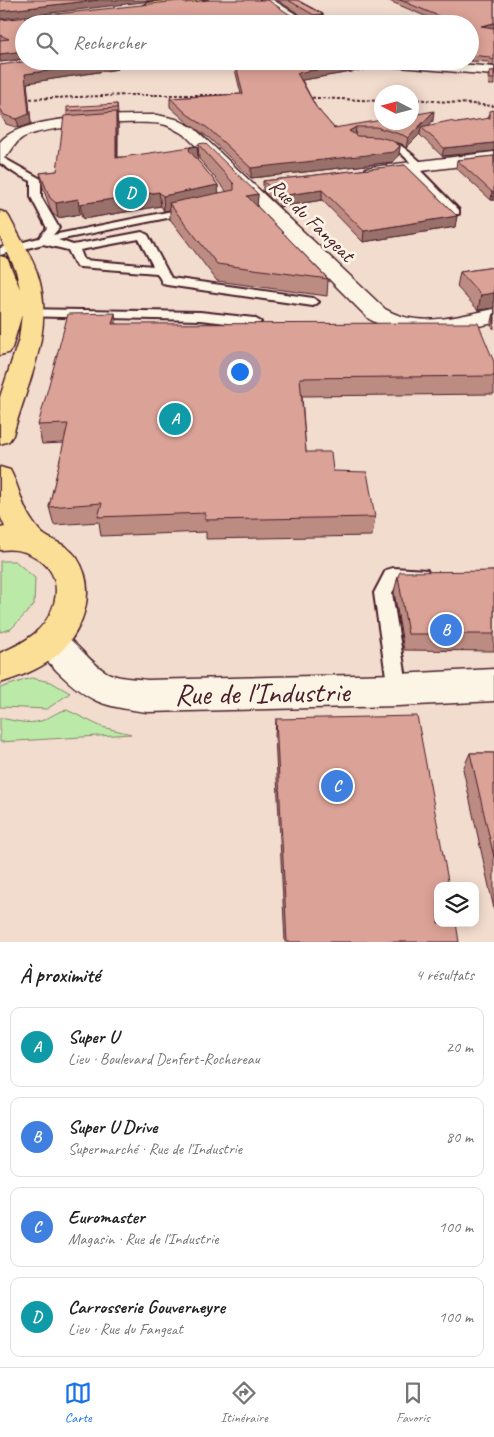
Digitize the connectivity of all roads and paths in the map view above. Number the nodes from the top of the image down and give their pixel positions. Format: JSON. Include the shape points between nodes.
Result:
{"nodes":[{"id":1,"x":203,"y":0,"type":"edge"},
{"id":2,"x":266,"y":0,"type":"edge"},
{"id":3,"x":214,"y":2,"type":"edge"},
{"id":4,"x":291,"y":15,"type":"edge"},
{"id":5,"x":479,"y":70,"type":"edge"},
{"id":6,"x":494,"y":71,"type":"edge"},
{"id":7,"x":368,"y":139,"type":"edge"},
{"id":8,"x":0,"y":157,"type":"edge"},
{"id":9,"x":494,"y":157,"type":"edge"},
{"id":10,"x":416,"y":166,"type":"junction"},
{"id":11,"x":353,"y":174,"type":"edge"},
{"id":12,"x":266,"y":184,"type":"edge"},
{"id":13,"x":246,"y":186,"type":"junction"},
{"id":14,"x":200,"y":209,"type":"edge"},
{"id":15,"x":455,"y":212,"type":"edge"},
{"id":16,"x":0,"y":217,"type":"edge"},
{"id":17,"x":43,"y":240,"type":"junction"},
{"id":18,"x":73,"y":248,"type":"junction"},
{"id":19,"x":5,"y":254,"type":"edge"},
{"id":20,"x":161,"y":270,"type":"junction"},
{"id":21,"x":313,"y":302,"type":"dead end"},
{"id":22,"x":23,"y":313,"type":"junction"},
{"id":23,"x":494,"y":316,"type":"edge"},
{"id":24,"x":254,"y":322,"type":"edge"},
{"id":25,"x":0,"y":348,"type":"edge"},
{"id":26,"x":0,"y":435,"type":"edge"},
{"id":27,"x":0,"y":477,"type":"edge"},
{"id":28,"x":0,"y":538,"type":"edge"},
{"id":29,"x":32,"y":541,"type":"junction"},
{"id":30,"x":439,"y":575,"type":"edge"},
{"id":31,"x":49,"y":641,"type":"junction"},
{"id":32,"x":0,"y":668,"type":"edge"},
{"id":33,"x":494,"y":686,"type":"edge"},
{"id":34,"x":398,"y":690,"type":"junction"}],
"edges":[{"from":1,"to":3,"type":"main road","via":[[135,10]]},
{"from":2,"to":4,"type":"street"},
{"from":5,"to":6,"type":"street"},
{"from":7,"to":10,"type":"lane","via":[[388,143],[405,152]]},
{"from":8,"to":13,"type":"street","name":"Rue du Fangeat","via":[[7,142],[21,132],[58,125],[152,118],[170,121],[189,131]]},
{"from":8,"to":17,"type":"lane","via":[[18,172],[36,179],[36,197],[53,228]]},
{"from":9,"to":10,"type":"street"},
{"from":10,"to":11,"type":"street"},
{"from":10,"to":15,"type":"lane"},
{"from":12,"to":13,"type":"street"},
{"from":13,"to":23,"type":"street","name":"Rue du Fangeat","via":[[389,323],[403,327],[431,326]]},
{"from":14,"to":17,"type":"lane"},
{"from":16,"to":19,"type":"main road"},
{"from":17,"to":18,"type":"lane"},
{"from":17,"to":19,"type":"lane"},
{"from":18,"to":20,"type":"lane","via":[[80,263]]},
{"from":18,"to":20,"type":"lane","via":[[142,235]]},
{"from":19,"to":22,"type":"main road","via":[[29,279],[34,302]]},
{"from":20,"to":21,"type":"lane","via":[[167,281]]},
{"from":22,"to":24,"type":"lane","via":[[200,316]]},
{"from":22,"to":25,"type":"main road","via":[[11,323]]},
{"from":22,"to":26,"type":"main road","via":[[32,327],[24,363]]},
{"from":27,"to":29,"type":"main road","via":[[16,520]]},
{"from":28,"to":29,"type":"main road"},
{"from":29,"to":31,"type":"main road","via":[[58,555],[73,580],[70,610]]},
{"from":30,"to":34,"type":"lane","via":[[393,575],[384,592]]},
{"from":31,"to":32,"type":"main road","via":[[20,661]]},
{"from":31,"to":34,"type":"street","name":"Rue de l'Industrie","via":[[94,683],[114,692],[147,696]]},
{"from":33,"to":34,"type":"street","name":"Rue de l'Industrie"}]}
